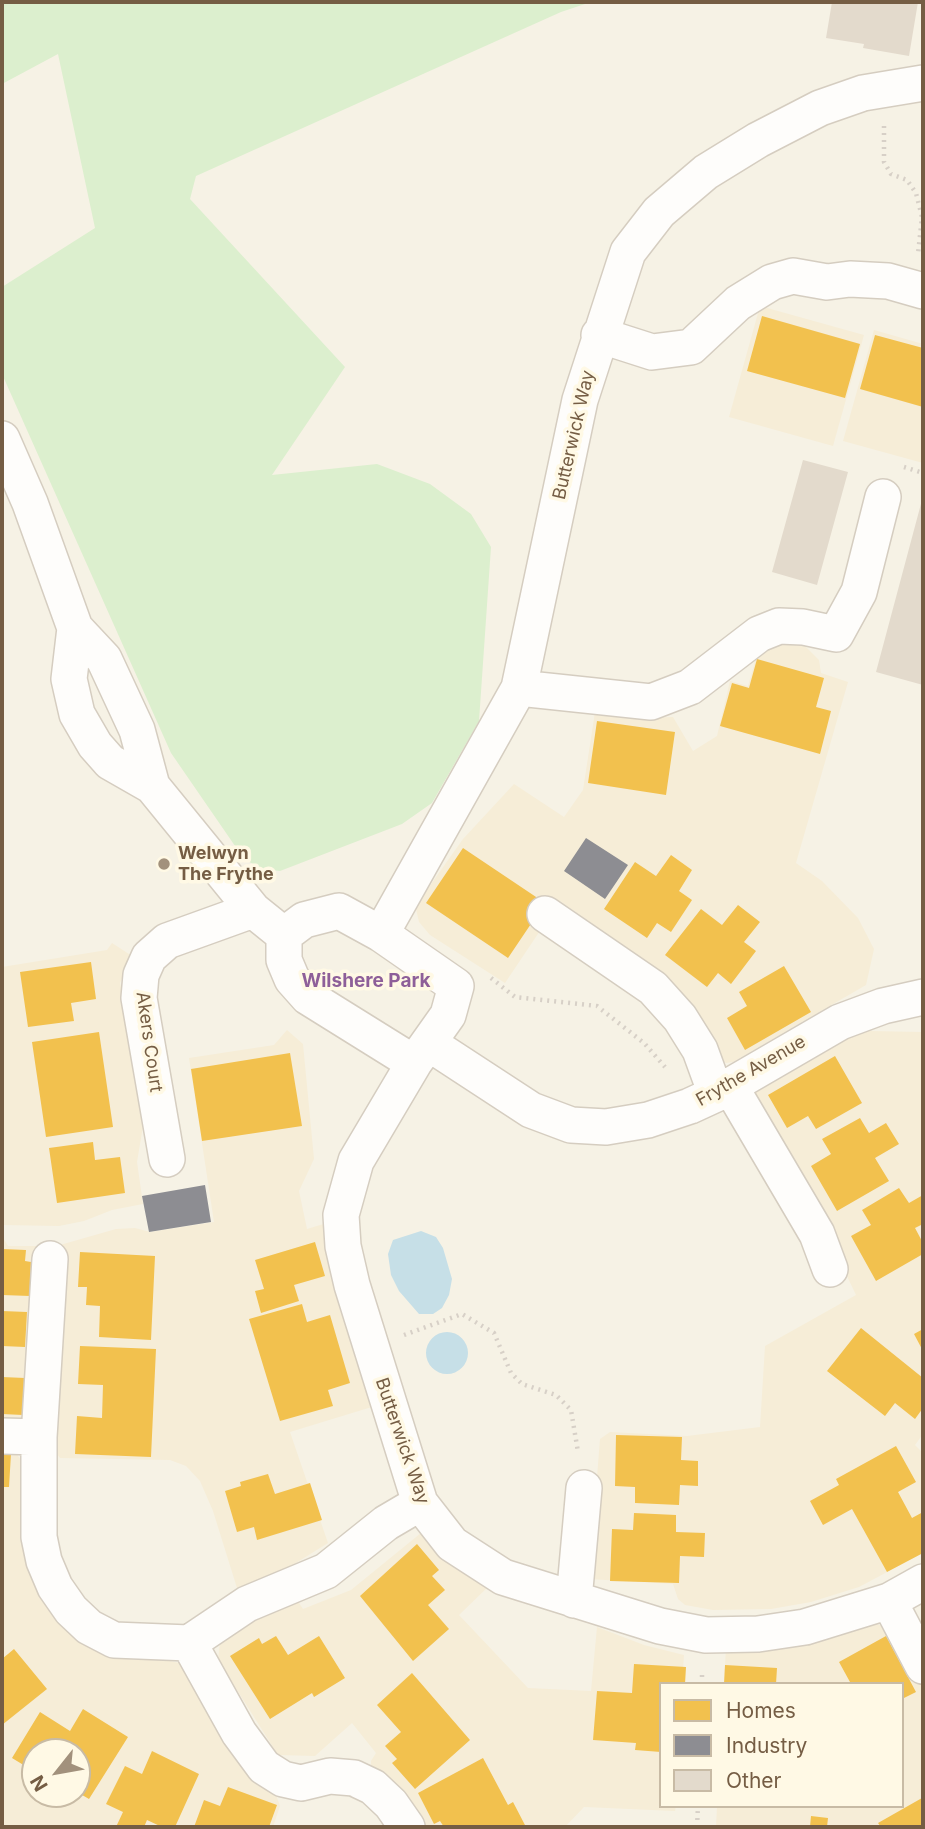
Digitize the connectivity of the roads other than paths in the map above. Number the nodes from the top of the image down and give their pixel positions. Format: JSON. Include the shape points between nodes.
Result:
{"nodes":[{"id":1,"x":912,"y":84,"type":"edge"},
{"id":2,"x":919,"y":290,"type":"edge"},
{"id":3,"x":599,"y":335,"type":"junction"},
{"id":4,"x":2,"y":439,"type":"edge"},
{"id":5,"x":883,"y":497,"type":"dead end"},
{"id":6,"x":75,"y":628,"type":"junction"},
{"id":7,"x":519,"y":688,"type":"junction"},
{"id":8,"x":152,"y":786,"type":"junction"},
{"id":9,"x":253,"y":910,"type":"junction"},
{"id":10,"x":545,"y":914,"type":"dead end"},
{"id":11,"x":381,"y":934,"type":"junction"},
{"id":12,"x":284,"y":935,"type":"junction"},
{"id":13,"x":923,"y":997,"type":"edge"},
{"id":14,"x":422,"y":1053,"type":"junction"},
{"id":15,"x":712,"y":1095,"type":"junction"},
{"id":16,"x":167,"y":1158,"type":"dead end"},
{"id":17,"x":50,"y":1259,"type":"dead end"},
{"id":18,"x":830,"y":1269,"type":"dead end"},
{"id":19,"x":2,"y":1436,"type":"edge"},
{"id":20,"x":39,"y":1437,"type":"junction"},
{"id":21,"x":584,"y":1488,"type":"road end"},
{"id":22,"x":420,"y":1503,"type":"junction"},
{"id":23,"x":923,"y":1582,"type":"edge"},
{"id":24,"x":574,"y":1600,"type":"junction"},
{"id":25,"x":889,"y":1601,"type":"junction"},
{"id":26,"x":189,"y":1643,"type":"junction"},
{"id":27,"x":923,"y":1666,"type":"edge"},
{"id":28,"x":407,"y":1827,"type":"edge"}],
"edges":[{"from":1,"to":3,"type":"street","name":"Butterwick Way","via":[[863,93],[820,108],[706,172],[659,212],[628,252]]},
{"from":2,"to":3,"type":"street","via":[[888,281],[827,282],[793,276],[772,282],[738,303],[691,347],[652,352]]},
{"from":3,"to":7,"type":"street","name":"Butterwick Way","via":[[580,400]]},
{"from":4,"to":6,"type":"street"},
{"from":5,"to":7,"type":"street","via":[[859,592],[836,634],[779,626],[759,634],[690,687],[651,702]]},
{"from":6,"to":8,"type":"street","via":[[104,659],[137,730]]},
{"from":6,"to":8,"type":"street","via":[[69,679],[77,714],[94,745],[110,762]]},
{"from":7,"to":11,"type":"street","name":"Butterwick Way"},
{"from":8,"to":9,"type":"street"},
{"from":9,"to":12,"type":"street"},
{"from":9,"to":16,"type":"street","name":"Akers Court","via":[[167,941],[149,957],[141,975],[139,998]]},
{"from":10,"to":15,"type":"street","via":[[653,988],[700,1050]]},
{"from":11,"to":12,"type":"street","via":[[339,911],[304,920]]},
{"from":11,"to":14,"type":"street","name":"Butterwick Way","via":[[456,986],[448,1015]]},
{"from":12,"to":14,"type":"street","name":"Frythe Avenue","via":[[284,960],[292,979],[308,997]]},
{"from":13,"to":15,"type":"street","name":"Frythe Avenue","via":[[840,1022]]},
{"from":14,"to":15,"type":"street","name":"Frythe Avenue","via":[[531,1110],[571,1125],[617,1126],[648,1120]]},
{"from":14,"to":22,"type":"street","name":"Butterwick Way","via":[[355,1161],[341,1215],[343,1246],[370,1347]]},
{"from":15,"to":18,"type":"street","via":[[817,1234]]},
{"from":17,"to":20,"type":"street"},
{"from":19,"to":20,"type":"street"},
{"from":20,"to":26,"type":"street","via":[[39,1537],[44,1562],[71,1610],[89,1627],[114,1640]]},
{"from":21,"to":24,"type":"street"},
{"from":22,"to":24,"type":"street","name":"Butterwick Way","via":[[452,1544],[474,1560],[503,1577]]},
{"from":22,"to":26,"type":"street","via":[[326,1571],[247,1604]]},
{"from":23,"to":25,"type":"street","name":"Butterwick Way"},
{"from":24,"to":25,"type":"street","name":"Butterwick Way","via":[[706,1635],[805,1627]]},
{"from":25,"to":27,"type":"street"},
{"from":26,"to":28,"type":"street","via":[[239,1733],[264,1767],[301,1783],[330,1776],[354,1778],[373,1787]]}]}
